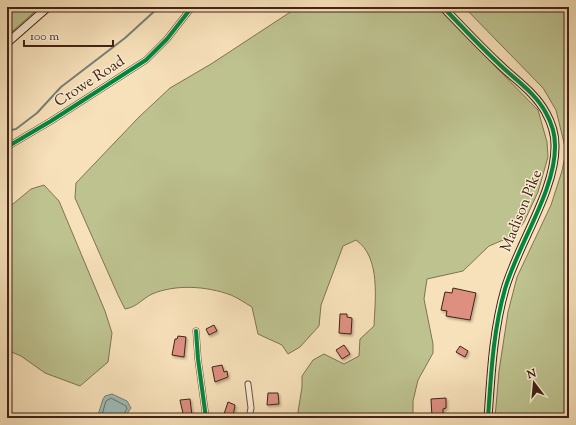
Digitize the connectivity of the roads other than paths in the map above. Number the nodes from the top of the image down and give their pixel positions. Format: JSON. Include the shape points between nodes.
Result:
{"nodes":[{"id":1,"x":48,"y":7,"type":"edge"},
{"id":2,"x":192,"y":7,"type":"edge"},
{"id":3,"x":443,"y":7,"type":"edge"},
{"id":4,"x":7,"y":43,"type":"edge"},
{"id":5,"x":7,"y":147,"type":"edge"},
{"id":6,"x":196,"y":331,"type":"dead end"},
{"id":7,"x":248,"y":384,"type":"dead end"},
{"id":8,"x":206,"y":418,"type":"edge"},
{"id":9,"x":249,"y":418,"type":"edge"},
{"id":10,"x":488,"y":418,"type":"edge"}],
"edges":[{"from":1,"to":4,"type":"street"},
{"from":2,"to":5,"type":"street","name":"Crowe Road","via":[[167,39],[146,60]]},
{"from":3,"to":10,"type":"street","name":"Madison Pike","via":[[473,40],[537,100],[551,124],[555,144],[554,163],[547,186],[505,289],[494,345]]},
{"from":6,"to":8,"type":"street"},
{"from":7,"to":9,"type":"street","via":[[251,408]]}]}
